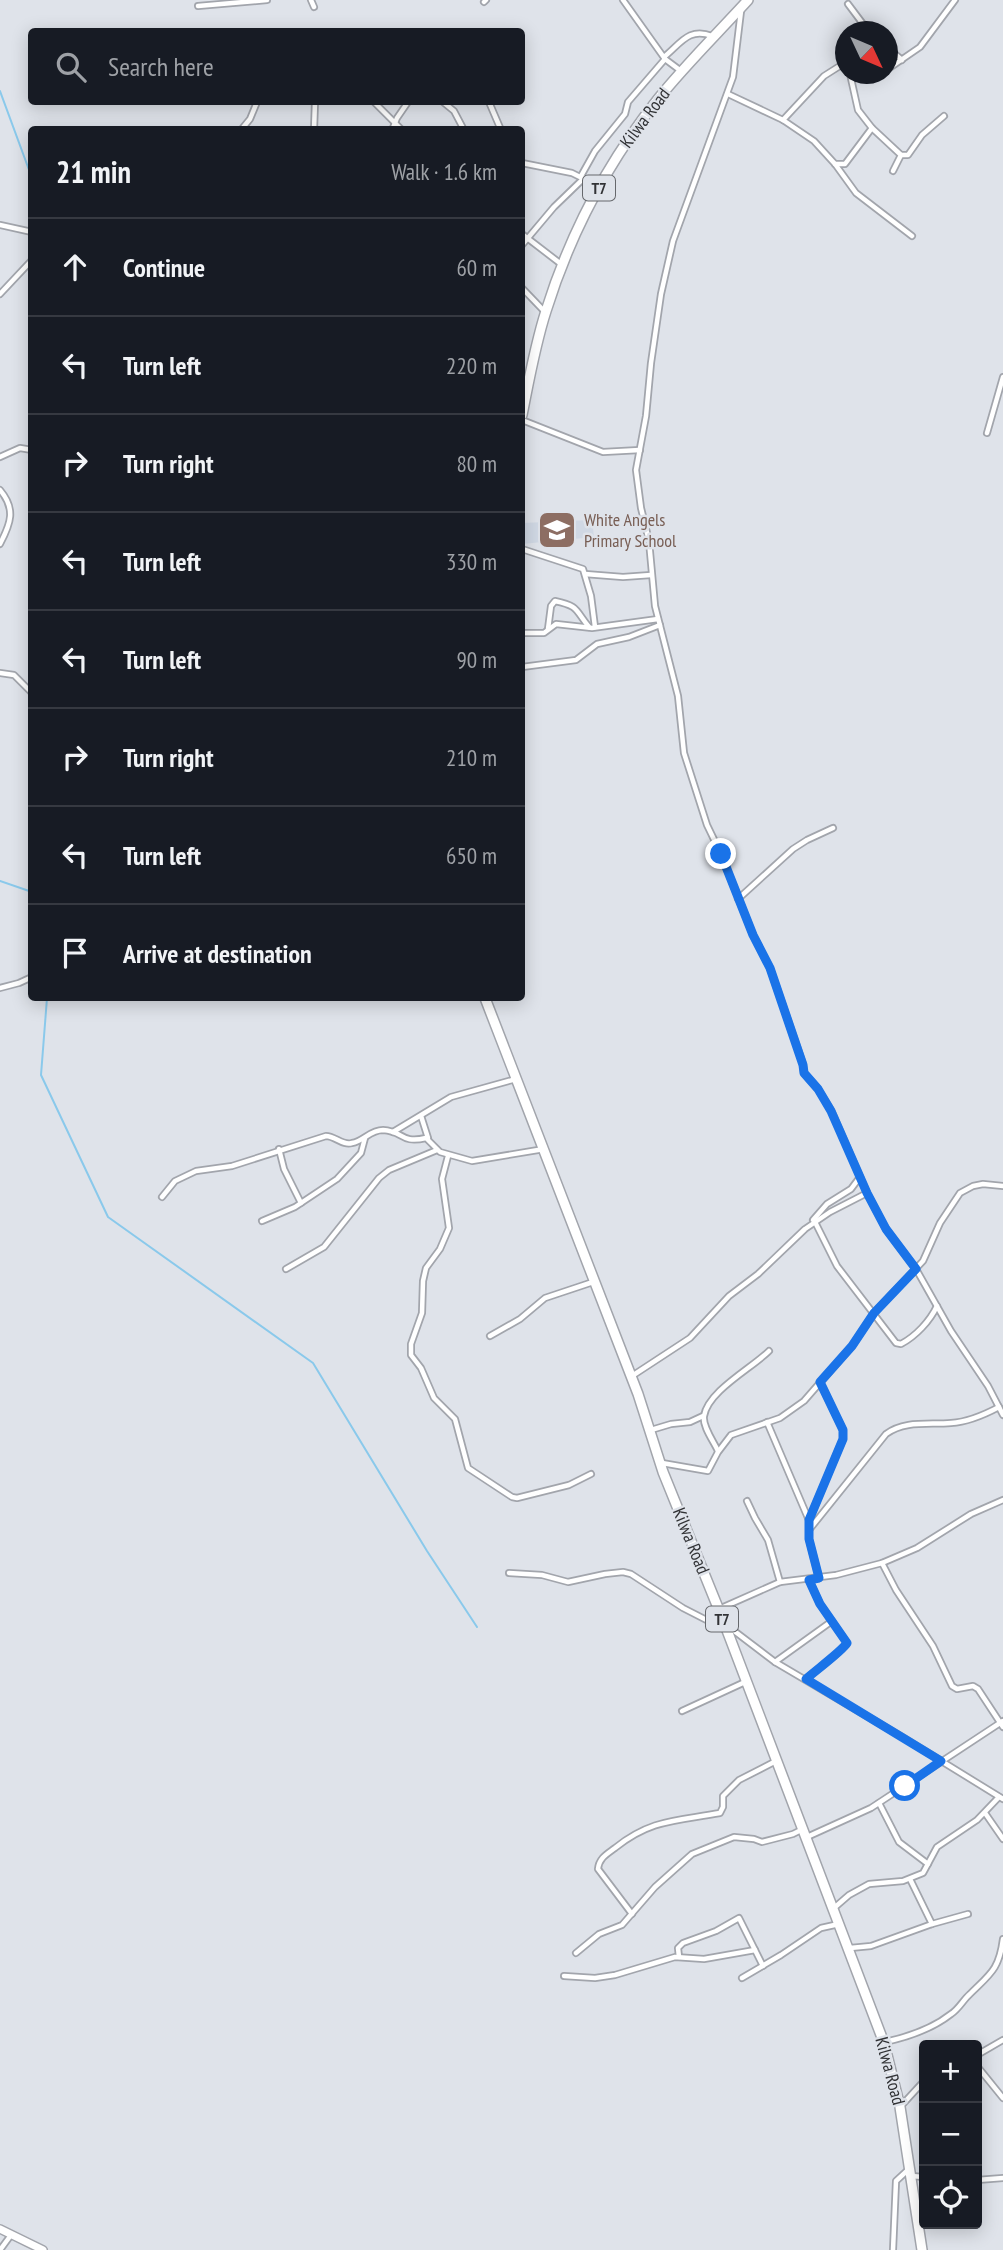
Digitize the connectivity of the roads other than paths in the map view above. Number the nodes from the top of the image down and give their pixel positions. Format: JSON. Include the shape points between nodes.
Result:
{"nodes":[{"id":1,"x":267,"y":0,"type":"edge"},
{"id":2,"x":311,"y":0,"type":"edge"},
{"id":3,"x":623,"y":0,"type":"edge"},
{"id":4,"x":955,"y":0,"type":"edge"},
{"id":5,"x":744,"y":2,"type":"edge"},
{"id":6,"x":848,"y":4,"type":"dead end"},
{"id":7,"x":198,"y":6,"type":"dead end"},
{"id":8,"x":314,"y":7,"type":"dead end"},
{"id":9,"x":861,"y":21,"type":"edge"},
{"id":10,"x":712,"y":37,"type":"junction"},
{"id":11,"x":898,"y":57,"type":"edge"},
{"id":12,"x":664,"y":58,"type":"junction"},
{"id":13,"x":902,"y":60,"type":"junction"},
{"id":14,"x":898,"y":62,"type":"edge"},
{"id":15,"x":835,"y":69,"type":"edge"},
{"id":16,"x":681,"y":72,"type":"junction"},
{"id":17,"x":852,"y":84,"type":"edge"},
{"id":18,"x":728,"y":94,"type":"junction"},
{"id":19,"x":256,"y":105,"type":"edge"},
{"id":20,"x":315,"y":105,"type":"edge"},
{"id":21,"x":376,"y":105,"type":"edge"},
{"id":22,"x":406,"y":105,"type":"edge"},
{"id":23,"x":447,"y":105,"type":"edge"},
{"id":24,"x":490,"y":105,"type":"edge"},
{"id":25,"x":944,"y":116,"type":"dead end"},
{"id":26,"x":783,"y":120,"type":"junction"},
{"id":27,"x":244,"y":126,"type":"edge"},
{"id":28,"x":314,"y":126,"type":"edge"},
{"id":29,"x":392,"y":126,"type":"edge"},
{"id":30,"x":394,"y":126,"type":"edge"},
{"id":31,"x":462,"y":126,"type":"edge"},
{"id":32,"x":499,"y":126,"type":"edge"},
{"id":33,"x":872,"y":128,"type":"junction"},
{"id":34,"x":901,"y":155,"type":"junction"},
{"id":35,"x":525,"y":164,"type":"edge"},
{"id":36,"x":835,"y":164,"type":"junction"},
{"id":37,"x":893,"y":171,"type":"dead end"},
{"id":38,"x":582,"y":177,"type":"junction"},
{"id":39,"x":599,"y":187,"type":"junction"},
{"id":40,"x":0,"y":225,"type":"edge"},
{"id":41,"x":28,"y":231,"type":"edge"},
{"id":42,"x":912,"y":236,"type":"dead end"},
{"id":43,"x":527,"y":238,"type":"junction"},
{"id":44,"x":525,"y":241,"type":"edge"},
{"id":45,"x":28,"y":264,"type":"edge"},
{"id":46,"x":562,"y":265,"type":"junction"},
{"id":47,"x":525,"y":291,"type":"edge"},
{"id":48,"x":0,"y":294,"type":"edge"},
{"id":49,"x":545,"y":312,"type":"junction"},
{"id":50,"x":1003,"y":377,"type":"edge"},
{"id":51,"x":525,"y":403,"type":"edge"},
{"id":52,"x":525,"y":418,"type":"edge"},
{"id":53,"x":987,"y":433,"type":"dead end"},
{"id":54,"x":28,"y":449,"type":"edge"},
{"id":55,"x":640,"y":450,"type":"junction"},
{"id":56,"x":0,"y":457,"type":"edge"},
{"id":57,"x":0,"y":490,"type":"edge"},
{"id":58,"x":0,"y":544,"type":"edge"},
{"id":59,"x":525,"y":550,"type":"edge"},
{"id":60,"x":585,"y":573,"type":"junction"},
{"id":61,"x":651,"y":575,"type":"junction"},
{"id":62,"x":658,"y":619,"type":"junction"},
{"id":63,"x":660,"y":625,"type":"junction"},
{"id":64,"x":593,"y":627,"type":"junction"},
{"id":65,"x":548,"y":629,"type":"junction"},
{"id":66,"x":525,"y":633,"type":"edge"},
{"id":67,"x":525,"y":667,"type":"edge"},
{"id":68,"x":0,"y":673,"type":"edge"},
{"id":69,"x":28,"y":689,"type":"edge"},
{"id":70,"x":833,"y":828,"type":"dead end"},
{"id":71,"x":738,"y":899,"type":"junction"},
{"id":72,"x":28,"y":979,"type":"edge"},
{"id":73,"x":1,"y":987,"type":"edge"},
{"id":74,"x":486,"y":1001,"type":"edge"},
{"id":75,"x":517,"y":1078,"type":"junction"},
{"id":76,"x":421,"y":1116,"type":"junction"},
{"id":77,"x":393,"y":1132,"type":"junction"},
{"id":78,"x":365,"y":1137,"type":"junction"},
{"id":79,"x":428,"y":1138,"type":"junction"},
{"id":80,"x":279,"y":1149,"type":"junction"},
{"id":81,"x":545,"y":1149,"type":"junction"},
{"id":82,"x":438,"y":1150,"type":"junction"},
{"id":83,"x":449,"y":1156,"type":"junction"},
{"id":84,"x":860,"y":1176,"type":"junction"},
{"id":85,"x":1003,"y":1186,"type":"edge"},
{"id":86,"x":867,"y":1193,"type":"junction"},
{"id":87,"x":162,"y":1197,"type":"dead end"},
{"id":88,"x":301,"y":1203,"type":"junction"},
{"id":89,"x":262,"y":1221,"type":"dead end"},
{"id":90,"x":815,"y":1222,"type":"junction"},
{"id":91,"x":793,"y":1239,"type":"junction"},
{"id":92,"x":286,"y":1269,"type":"dead end"},
{"id":93,"x":916,"y":1269,"type":"junction"},
{"id":94,"x":594,"y":1282,"type":"junction"},
{"id":95,"x":937,"y":1305,"type":"junction"},
{"id":96,"x":874,"y":1313,"type":"junction"},
{"id":97,"x":490,"y":1336,"type":"dead end"},
{"id":98,"x":769,"y":1351,"type":"dead end"},
{"id":99,"x":631,"y":1377,"type":"junction"},
{"id":100,"x":820,"y":1382,"type":"junction"},
{"id":101,"x":999,"y":1407,"type":"junction"},
{"id":102,"x":1003,"y":1415,"type":"edge"},
{"id":103,"x":703,"y":1416,"type":"junction"},
{"id":104,"x":767,"y":1422,"type":"junction"},
{"id":105,"x":651,"y":1430,"type":"junction"},
{"id":106,"x":718,"y":1452,"type":"junction"},
{"id":107,"x":660,"y":1462,"type":"junction"},
{"id":108,"x":590,"y":1474,"type":"dead end"},
{"id":109,"x":1003,"y":1500,"type":"edge"},
{"id":110,"x":747,"y":1501,"type":"dead end"},
{"id":111,"x":809,"y":1520,"type":"junction"},
{"id":112,"x":809,"y":1530,"type":"junction"},
{"id":113,"x":882,"y":1563,"type":"junction"},
{"id":114,"x":509,"y":1573,"type":"dead end"},
{"id":115,"x":819,"y":1578,"type":"junction"},
{"id":116,"x":809,"y":1580,"type":"junction"},
{"id":117,"x":780,"y":1582,"type":"junction"},
{"id":118,"x":718,"y":1609,"type":"junction"},
{"id":119,"x":832,"y":1621,"type":"junction"},
{"id":120,"x":726,"y":1628,"type":"junction"},
{"id":121,"x":775,"y":1662,"type":"junction"},
{"id":122,"x":806,"y":1679,"type":"junction"},
{"id":123,"x":747,"y":1682,"type":"junction"},
{"id":124,"x":682,"y":1711,"type":"dead end"},
{"id":125,"x":1002,"y":1723,"type":"edge"},
{"id":126,"x":777,"y":1761,"type":"junction"},
{"id":127,"x":941,"y":1761,"type":"junction"},
{"id":128,"x":1001,"y":1798,"type":"edge"},
{"id":129,"x":879,"y":1803,"type":"junction"},
{"id":130,"x":985,"y":1813,"type":"junction"},
{"id":131,"x":805,"y":1833,"type":"junction"},
{"id":132,"x":1003,"y":1839,"type":"edge"},
{"id":133,"x":928,"y":1864,"type":"junction"},
{"id":134,"x":910,"y":1879,"type":"junction"},
{"id":135,"x":834,"y":1908,"type":"junction"},
{"id":136,"x":632,"y":1914,"type":"junction"},
{"id":137,"x":968,"y":1914,"type":"dead end"},
{"id":138,"x":932,"y":1923,"type":"junction"},
{"id":139,"x":840,"y":1924,"type":"junction"},
{"id":140,"x":1003,"y":1939,"type":"edge"},
{"id":141,"x":849,"y":1948,"type":"junction"},
{"id":142,"x":755,"y":1950,"type":"junction"},
{"id":143,"x":576,"y":1953,"type":"dead end"},
{"id":144,"x":679,"y":1957,"type":"junction"},
{"id":145,"x":763,"y":1966,"type":"junction"},
{"id":146,"x":564,"y":1976,"type":"dead end"},
{"id":147,"x":742,"y":1978,"type":"dead end"},
{"id":148,"x":1003,"y":2040,"type":"edge"},
{"id":149,"x":884,"y":2043,"type":"junction"},
{"id":150,"x":982,"y":2051,"type":"edge"},
{"id":151,"x":982,"y":2072,"type":"edge"},
{"id":152,"x":919,"y":2086,"type":"edge"},
{"id":153,"x":1003,"y":2098,"type":"edge"},
{"id":154,"x":900,"y":2107,"type":"junction"},
{"id":155,"x":910,"y":2172,"type":"junction"},
{"id":156,"x":919,"y":2175,"type":"edge"},
{"id":157,"x":1003,"y":2178,"type":"edge"},
{"id":158,"x":982,"y":2180,"type":"edge"},
{"id":159,"x":0,"y":2229,"type":"edge"},
{"id":160,"x":11,"y":2235,"type":"junction"},
{"id":161,"x":0,"y":2250,"type":"edge"},
{"id":162,"x":43,"y":2250,"type":"edge"},
{"id":163,"x":893,"y":2250,"type":"edge"},
{"id":164,"x":922,"y":2250,"type":"edge"}],
"edges":[{"from":1,"to":7,"type":"street"},
{"from":2,"to":8,"type":"street"},
{"from":3,"to":12,"type":"street"},
{"from":4,"to":13,"type":"street","via":[[924,43]]},
{"from":5,"to":10,"type":"highway","name":"Kilwa Road","number":"T7"},
{"from":5,"to":18,"type":"street"},
{"from":6,"to":9,"type":"street"},
{"from":10,"to":12,"type":"street","via":[[695,33]]},
{"from":10,"to":16,"type":"highway","name":"Kilwa Road","number":"T7"},
{"from":11,"to":13,"type":"street"},
{"from":12,"to":16,"type":"street"},
{"from":12,"to":38,"type":"street","via":[[628,102],[624,116],[595,151]]},
{"from":13,"to":14,"type":"street"},
{"from":15,"to":26,"type":"street"},
{"from":16,"to":39,"type":"highway","name":"Kilwa Road","number":"T7","via":[[640,122]]},
{"from":17,"to":33,"type":"street","via":[[856,107]]},
{"from":18,"to":26,"type":"street"},
{"from":18,"to":55,"type":"street","via":[[669,255]]},
{"from":19,"to":27,"type":"street"},
{"from":20,"to":28,"type":"street"},
{"from":21,"to":29,"type":"street"},
{"from":22,"to":30,"type":"street"},
{"from":23,"to":31,"type":"street"},
{"from":24,"to":32,"type":"street"},
{"from":25,"to":34,"type":"street","via":[[908,155]]},
{"from":26,"to":36,"type":"street","via":[[814,141]]},
{"from":33,"to":34,"type":"street"},
{"from":33,"to":36,"type":"street","via":[[845,164]]},
{"from":34,"to":37,"type":"street"},
{"from":35,"to":38,"type":"street"},
{"from":36,"to":42,"type":"street","via":[[856,193]]},
{"from":38,"to":39,"type":"street"},
{"from":38,"to":43,"type":"street"},
{"from":39,"to":46,"type":"highway","name":"Kilwa Road","number":"T7"},
{"from":40,"to":41,"type":"street"},
{"from":43,"to":44,"type":"street"},
{"from":43,"to":46,"type":"street"},
{"from":45,"to":48,"type":"street"},
{"from":46,"to":49,"type":"highway","name":"Kilwa Road","number":"T7"},
{"from":47,"to":49,"type":"street"},
{"from":49,"to":51,"type":"highway","name":"Kilwa Road","number":"T7"},
{"from":50,"to":53,"type":"street"},
{"from":52,"to":55,"type":"street","via":[[603,452]]},
{"from":54,"to":56,"type":"street"},
{"from":55,"to":61,"type":"street","via":[[636,477]]},
{"from":57,"to":58,"type":"street","via":[[11,508]]},
{"from":59,"to":60,"type":"street"},
{"from":60,"to":61,"type":"street"},
{"from":60,"to":64,"type":"street"},
{"from":61,"to":62,"type":"street"},
{"from":62,"to":63,"type":"street"},
{"from":62,"to":64,"type":"street"},
{"from":63,"to":67,"type":"street","via":[[597,644],[576,660]]},
{"from":63,"to":71,"type":"street","via":[[680,705],[684,753]]},
{"from":64,"to":65,"type":"street","via":[[556,624]]},
{"from":64,"to":65,"type":"street","via":[[578,610],[555,601]]},
{"from":65,"to":66,"type":"street","via":[[542,634]]},
{"from":68,"to":69,"type":"street","via":[[14,675]]},
{"from":70,"to":71,"type":"street","via":[[793,849]]},
{"from":71,"to":84,"type":"street","via":[[770,968],[804,1073],[831,1111]]},
{"from":72,"to":73,"type":"street"},
{"from":74,"to":75,"type":"highway","name":"Kilwa Road","number":"T7"},
{"from":75,"to":76,"type":"street","via":[[451,1097]]},
{"from":75,"to":81,"type":"highway","name":"Kilwa Road","number":"T7"},
{"from":76,"to":77,"type":"street"},
{"from":76,"to":79,"type":"street"},
{"from":77,"to":78,"type":"street","via":[[378,1131]]},
{"from":77,"to":79,"type":"street","via":[[410,1141]]},
{"from":78,"to":80,"type":"street","via":[[348,1144],[326,1136]]},
{"from":78,"to":88,"type":"street","via":[[361,1153],[339,1177]]},
{"from":79,"to":82,"type":"street"},
{"from":80,"to":87,"type":"street","via":[[232,1166],[189,1174]]},
{"from":80,"to":88,"type":"street"},
{"from":81,"to":83,"type":"street","via":[[472,1161]]},
{"from":81,"to":94,"type":"highway","name":"Kilwa Road","number":"T7"},
{"from":82,"to":83,"type":"street"},
{"from":82,"to":92,"type":"street","via":[[394,1167],[379,1178],[324,1247]]},
{"from":83,"to":108,"type":"street","via":[[442,1179],[449,1228],[426,1268],[422,1313],[411,1355],[434,1398],[455,1419],[466,1465],[477,1476],[517,1498],[569,1485]]},
{"from":84,"to":86,"type":"street"},
{"from":84,"to":91,"type":"street"},
{"from":85,"to":93,"type":"street","via":[[973,1186],[960,1193]]},
{"from":86,"to":90,"type":"street"},
{"from":86,"to":93,"type":"street","via":[[886,1229]]},
{"from":88,"to":89,"type":"street"},
{"from":90,"to":91,"type":"street"},
{"from":90,"to":96,"type":"street","via":[[837,1266]]},
{"from":91,"to":99,"type":"street","via":[[690,1338]]},
{"from":93,"to":95,"type":"street"},
{"from":93,"to":96,"type":"street"},
{"from":94,"to":97,"type":"street","via":[[545,1298]]},
{"from":94,"to":99,"type":"highway","name":"Kilwa Road","number":"T7"},
{"from":95,"to":96,"type":"street","via":[[930,1319],[901,1344]]},
{"from":95,"to":101,"type":"street"},
{"from":96,"to":100,"type":"street"},
{"from":98,"to":103,"type":"street","via":[[719,1391]]},
{"from":99,"to":105,"type":"highway","name":"Kilwa Road","number":"T7"},
{"from":100,"to":104,"type":"street","via":[[796,1408]]},
{"from":100,"to":111,"type":"street","via":[[843,1439]]},
{"from":101,"to":102,"type":"street"},
{"from":101,"to":112,"type":"street","via":[[966,1421],[892,1429]]},
{"from":103,"to":105,"type":"street"},
{"from":103,"to":106,"type":"street"},
{"from":104,"to":106,"type":"street","via":[[731,1436]]},
{"from":104,"to":111,"type":"street"},
{"from":105,"to":107,"type":"highway","name":"Kilwa Road","number":"T7"},
{"from":106,"to":107,"type":"street","via":[[706,1472]]},
{"from":107,"to":118,"type":"highway","name":"Kilwa Road","number":"T7"},
{"from":109,"to":113,"type":"street"},
{"from":110,"to":117,"type":"street","via":[[768,1539]]},
{"from":111,"to":112,"type":"street"},
{"from":112,"to":115,"type":"street"},
{"from":113,"to":115,"type":"street"},
{"from":113,"to":125,"type":"street","via":[[952,1686],[978,1689]]},
{"from":114,"to":120,"type":"street","via":[[568,1581],[631,1574],[714,1626]]},
{"from":115,"to":116,"type":"street"},
{"from":116,"to":117,"type":"street"},
{"from":116,"to":119,"type":"street"},
{"from":117,"to":118,"type":"street"},
{"from":118,"to":120,"type":"highway","name":"Kilwa Road","number":"T7"},
{"from":119,"to":121,"type":"street"},
{"from":119,"to":122,"type":"street","via":[[847,1640],[845,1647]]},
{"from":120,"to":121,"type":"street"},
{"from":120,"to":123,"type":"highway","name":"Kilwa Road","number":"T7"},
{"from":121,"to":122,"type":"street"},
{"from":122,"to":127,"type":"street"},
{"from":123,"to":124,"type":"street"},
{"from":123,"to":126,"type":"highway","name":"Kilwa Road","number":"T7"},
{"from":125,"to":127,"type":"street"},
{"from":126,"to":131,"type":"highway","name":"Kilwa Road","number":"T7"},
{"from":126,"to":136,"type":"street","via":[[739,1780],[723,1796],[720,1813],[644,1828],[600,1859],[598,1868]]},
{"from":127,"to":128,"type":"street"},
{"from":127,"to":129,"type":"street"},
{"from":128,"to":130,"type":"street"},
{"from":129,"to":131,"type":"street"},
{"from":129,"to":133,"type":"street","via":[[900,1842]]},
{"from":130,"to":132,"type":"street"},
{"from":130,"to":133,"type":"street","via":[[937,1847]]},
{"from":131,"to":135,"type":"highway","name":"Kilwa Road","number":"T7"},
{"from":131,"to":136,"type":"street","via":[[762,1842],[734,1838],[692,1854]]},
{"from":133,"to":134,"type":"street"},
{"from":134,"to":135,"type":"street","via":[[869,1884]]},
{"from":134,"to":138,"type":"street"},
{"from":135,"to":139,"type":"highway","name":"Kilwa Road","number":"T7"},
{"from":136,"to":143,"type":"street"},
{"from":137,"to":138,"type":"street"},
{"from":138,"to":141,"type":"street","via":[[871,1946]]},
{"from":139,"to":141,"type":"highway","name":"Kilwa Road","number":"T7"},
{"from":139,"to":145,"type":"street","via":[[821,1928]]},
{"from":140,"to":149,"type":"street","via":[[986,1981],[955,2011],[915,2033]]},
{"from":141,"to":149,"type":"highway","name":"Kilwa Road","number":"T7"},
{"from":142,"to":144,"type":"street","via":[[704,1959]]},
{"from":142,"to":144,"type":"street","via":[[737,1918],[683,1943]]},
{"from":142,"to":145,"type":"street"},
{"from":144,"to":146,"type":"street","via":[[615,1975]]},
{"from":145,"to":147,"type":"street"},
{"from":148,"to":150,"type":"street"},
{"from":149,"to":154,"type":"highway","name":"Kilwa Road","number":"T7"},
{"from":151,"to":153,"type":"street"},
{"from":152,"to":154,"type":"street"},
{"from":154,"to":155,"type":"highway","name":"Kilwa Road","number":"T7"},
{"from":155,"to":156,"type":"street"},
{"from":155,"to":163,"type":"street","via":[[896,2181]]},
{"from":155,"to":164,"type":"highway","name":"Kilwa Road","number":"T7"},
{"from":157,"to":158,"type":"street"},
{"from":159,"to":160,"type":"street"},
{"from":160,"to":161,"type":"street"},
{"from":160,"to":162,"type":"street"}]}
